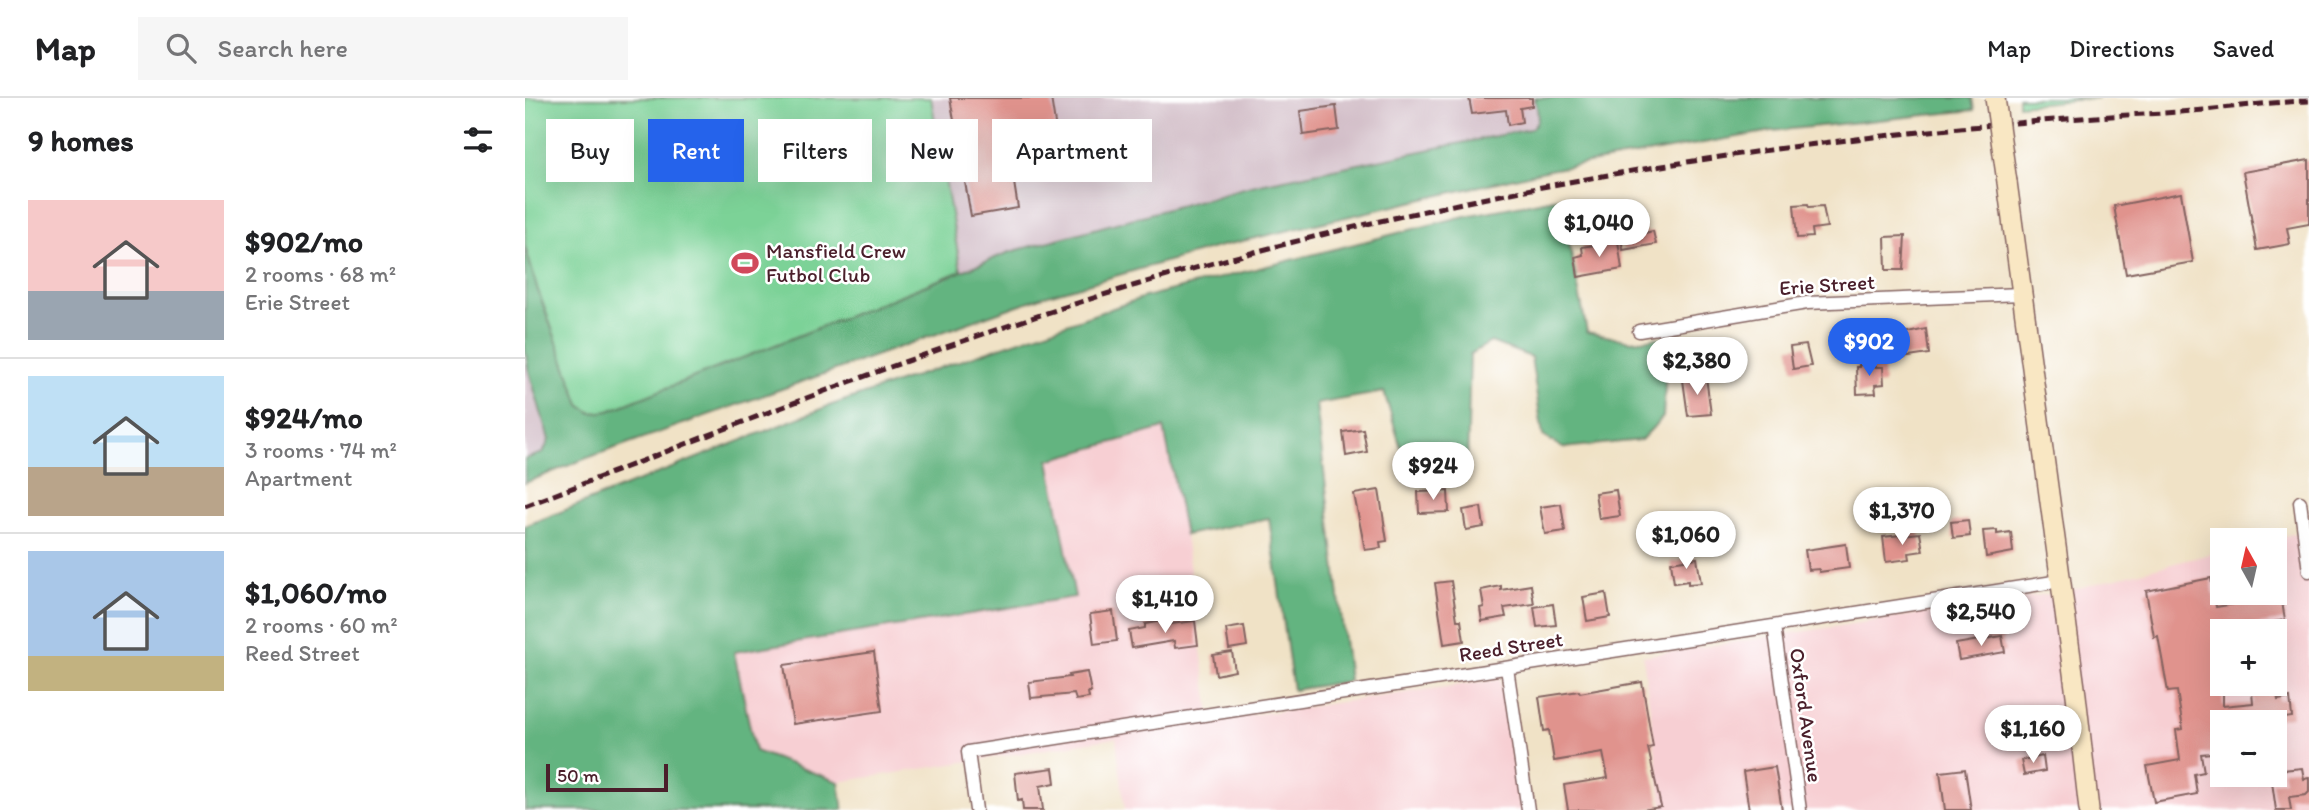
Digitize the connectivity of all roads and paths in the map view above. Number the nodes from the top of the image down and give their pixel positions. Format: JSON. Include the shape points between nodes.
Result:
{"nodes":[{"id":1,"x":1996,"y":98,"type":"edge"},
{"id":2,"x":2021,"y":294,"type":"junction"},
{"id":3,"x":1639,"y":331,"type":"dead end"},
{"id":4,"x":2300,"y":502,"type":"dead end"},
{"id":5,"x":2309,"y":571,"type":"edge"},
{"id":6,"x":2060,"y":581,"type":"junction"},
{"id":7,"x":1773,"y":626,"type":"junction"},
{"id":8,"x":1507,"y":667,"type":"junction"},
{"id":9,"x":976,"y":810,"type":"edge"},
{"id":10,"x":1528,"y":810,"type":"edge"},
{"id":11,"x":1800,"y":810,"type":"edge"},
{"id":12,"x":2089,"y":810,"type":"edge"}],
"edges":[{"from":1,"to":2,"type":"main road","bridge":true},
{"from":2,"to":3,"type":"street","name":"Erie Street","via":[[1807,303]]},
{"from":2,"to":6,"type":"main road"},
{"from":4,"to":5,"type":"street"},
{"from":6,"to":7,"type":"street","name":"Reed Street"},
{"from":6,"to":12,"type":"main road"},
{"from":7,"to":8,"type":"street","name":"Reed Street"},
{"from":7,"to":11,"type":"street","name":"Oxford Avenue"},
{"from":8,"to":9,"type":"street","name":"Reed Street","via":[[968,752]]},
{"from":8,"to":10,"type":"street"}]}
